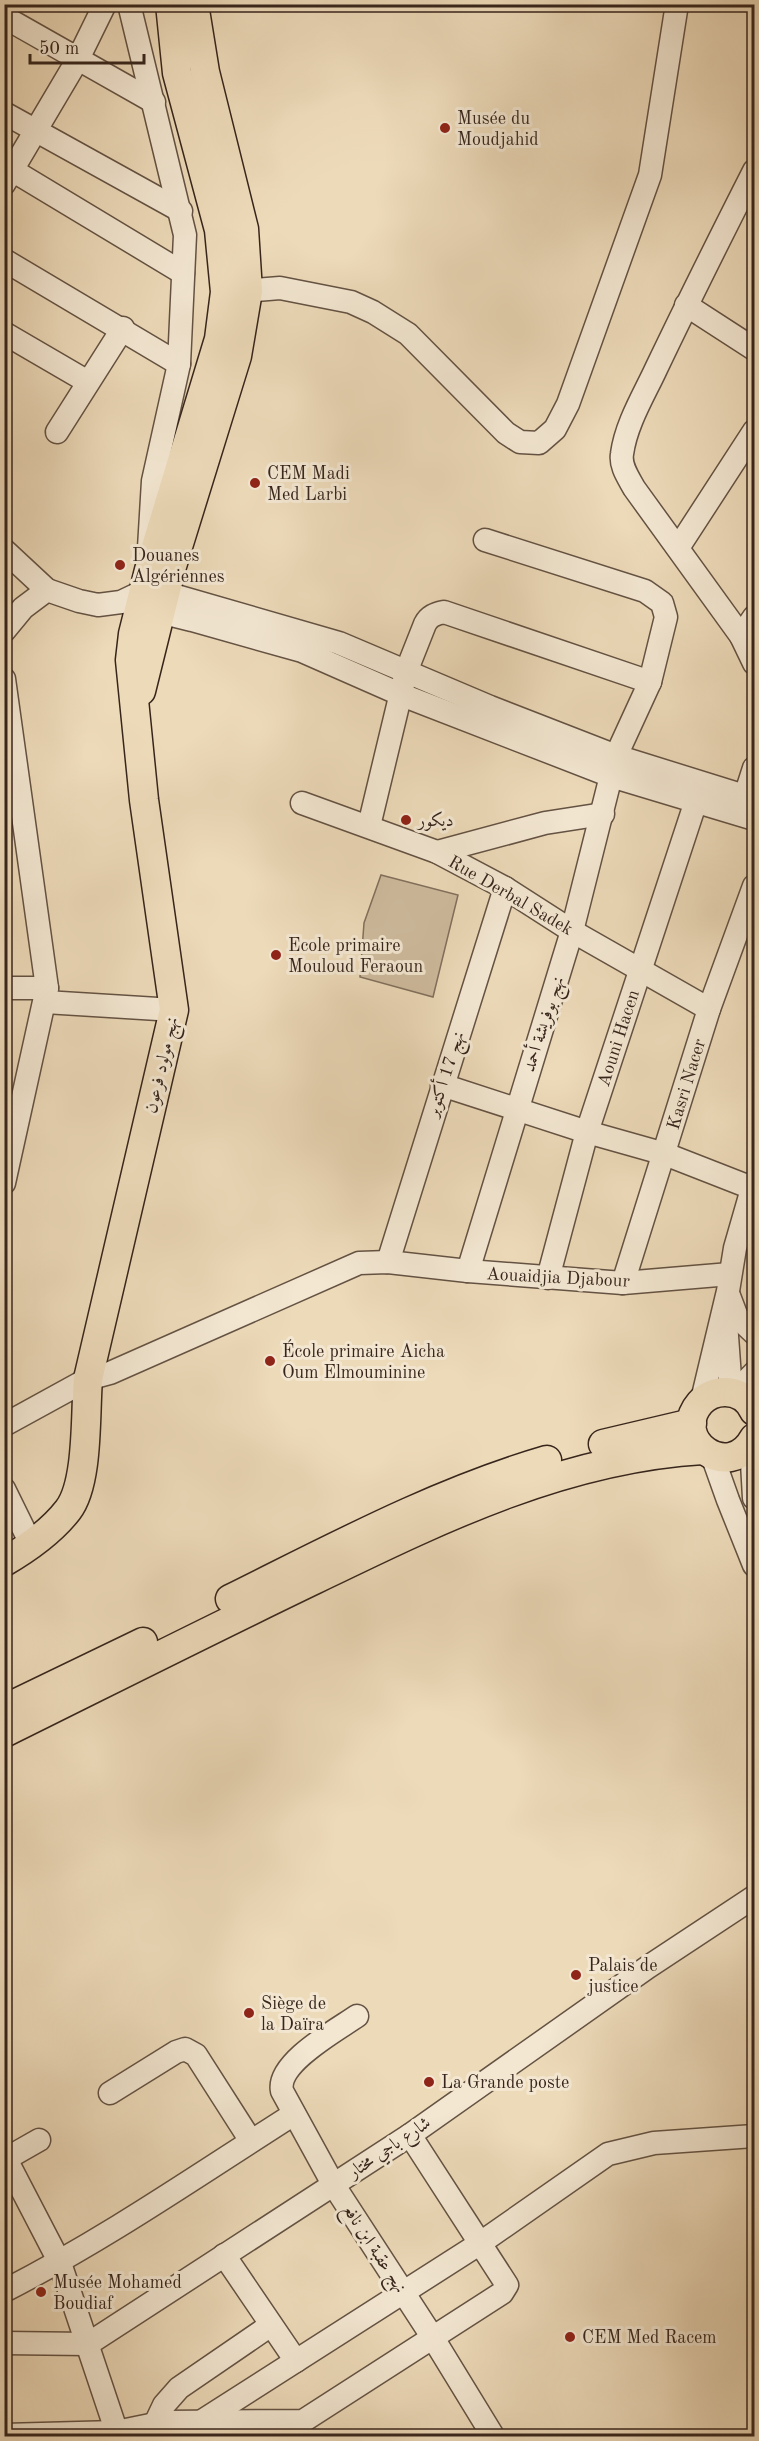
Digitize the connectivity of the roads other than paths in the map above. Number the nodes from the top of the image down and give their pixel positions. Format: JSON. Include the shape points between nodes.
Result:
{"nodes":[{"id":1,"x":105,"y":4,"type":"edge"},
{"id":2,"x":129,"y":4,"type":"edge"},
{"id":3,"x":170,"y":4,"type":"edge"},
{"id":4,"x":194,"y":4,"type":"edge"},
{"id":5,"x":677,"y":4,"type":"edge"},
{"id":6,"x":4,"y":18,"type":"edge"},
{"id":7,"x":78,"y":59,"type":"junction"},
{"id":8,"x":154,"y":102,"type":"junction"},
{"id":9,"x":4,"y":113,"type":"edge"},
{"id":10,"x":37,"y":132,"type":"junction"},
{"id":11,"x":754,"y":171,"type":"edge"},
{"id":12,"x":8,"y":177,"type":"edge"},
{"id":13,"x":180,"y":211,"type":"junction"},
{"id":14,"x":4,"y":260,"type":"edge"},
{"id":15,"x":183,"y":273,"type":"junction"},
{"id":16,"x":236,"y":291,"type":"junction"},
{"id":17,"x":687,"y":305,"type":"junction"},
{"id":18,"x":123,"y":328,"type":"junction"},
{"id":19,"x":4,"y":333,"type":"edge"},
{"id":20,"x":754,"y":349,"type":"edge"},
{"id":21,"x":179,"y":364,"type":"junction"},
{"id":22,"x":88,"y":382,"type":"junction"},
{"id":23,"x":754,"y":431,"type":"edge"},
{"id":24,"x":57,"y":432,"type":"dead end"},
{"id":25,"x":485,"y":540,"type":"dead end"},
{"id":26,"x":678,"y":548,"type":"junction"},
{"id":27,"x":4,"y":550,"type":"edge"},
{"id":28,"x":47,"y":590,"type":"junction"},
{"id":29,"x":146,"y":597,"type":"junction"},
{"id":30,"x":754,"y":617,"type":"edge"},
{"id":31,"x":4,"y":631,"type":"edge"},
{"id":32,"x":741,"y":636,"type":"junction"},
{"id":33,"x":754,"y":663,"type":"edge"},
{"id":34,"x":406,"y":672,"type":"junction"},
{"id":35,"x":4,"y":679,"type":"edge"},
{"id":36,"x":650,"y":682,"type":"junction"},
{"id":37,"x":402,"y":695,"type":"junction"},
{"id":38,"x":613,"y":766,"type":"junction"},
{"id":39,"x":754,"y":768,"type":"edge"},
{"id":40,"x":750,"y":797,"type":"edge"},
{"id":41,"x":696,"y":801,"type":"junction"},
{"id":42,"x":302,"y":803,"type":"dead end"},
{"id":43,"x":603,"y":814,"type":"junction"},
{"id":44,"x":754,"y":819,"type":"edge"},
{"id":45,"x":369,"y":826,"type":"junction"},
{"id":46,"x":436,"y":852,"type":"junction"},
{"id":47,"x":754,"y":886,"type":"edge"},
{"id":48,"x":505,"y":888,"type":"junction"},
{"id":49,"x":572,"y":931,"type":"junction"},
{"id":50,"x":641,"y":970,"type":"junction"},
{"id":51,"x":4,"y":988,"type":"edge"},
{"id":52,"x":46,"y":995,"type":"junction"},
{"id":53,"x":174,"y":1010,"type":"junction"},
{"id":54,"x":709,"y":1010,"type":"junction"},
{"id":55,"x":441,"y":1085,"type":"junction"},
{"id":56,"x":516,"y":1108,"type":"junction"},
{"id":57,"x":587,"y":1132,"type":"junction"},
{"id":58,"x":665,"y":1154,"type":"junction"},
{"id":59,"x":4,"y":1184,"type":"edge"},
{"id":60,"x":753,"y":1185,"type":"edge"},
{"id":61,"x":388,"y":1262,"type":"junction"},
{"id":62,"x":468,"y":1271,"type":"junction"},
{"id":63,"x":548,"y":1278,"type":"junction"},
{"id":64,"x":623,"y":1283,"type":"junction"},
{"id":65,"x":727,"y":1289,"type":"junction"},
{"id":66,"x":754,"y":1333,"type":"edge"},
{"id":67,"x":754,"y":1373,"type":"edge"},
{"id":68,"x":88,"y":1379,"type":"junction"},
{"id":69,"x":732,"y":1392,"type":"junction"},
{"id":70,"x":697,"y":1412,"type":"junction"},
{"id":71,"x":754,"y":1412,"type":"edge"},
{"id":72,"x":4,"y":1425,"type":"edge"},
{"id":73,"x":753,"y":1441,"type":"edge"},
{"id":74,"x":707,"y":1452,"type":"junction"},
{"id":75,"x":4,"y":1489,"type":"edge"},
{"id":76,"x":754,"y":1498,"type":"edge"},
{"id":77,"x":32,"y":1546,"type":"junction"},
{"id":78,"x":4,"y":1562,"type":"edge"},
{"id":79,"x":754,"y":1565,"type":"edge"},
{"id":80,"x":4,"y":1709,"type":"edge"},
{"id":81,"x":4,"y":1733,"type":"edge"},
{"id":82,"x":754,"y":1897,"type":"edge"},
{"id":83,"x":357,"y":2016,"type":"dead end"},
{"id":84,"x":110,"y":2093,"type":"dead end"},
{"id":85,"x":294,"y":2114,"type":"junction"},
{"id":86,"x":410,"y":2135,"type":"junction"},
{"id":87,"x":754,"y":2136,"type":"edge"},
{"id":88,"x":39,"y":2140,"type":"dead end"},
{"id":89,"x":251,"y":2141,"type":"junction"},
{"id":90,"x":5,"y":2160,"type":"edge"},
{"id":91,"x":333,"y":2184,"type":"junction"},
{"id":92,"x":479,"y":2244,"type":"junction"},
{"id":93,"x":224,"y":2255,"type":"junction"},
{"id":94,"x":60,"y":2263,"type":"junction"},
{"id":95,"x":4,"y":2291,"type":"edge"},
{"id":96,"x":403,"y":2292,"type":"junction"},
{"id":97,"x":271,"y":2325,"type":"junction"},
{"id":98,"x":433,"y":2338,"type":"junction"},
{"id":99,"x":4,"y":2343,"type":"edge"},
{"id":100,"x":88,"y":2344,"type":"junction"},
{"id":101,"x":296,"y":2361,"type":"junction"},
{"id":102,"x":202,"y":2421,"type":"junction"},
{"id":103,"x":155,"y":2424,"type":"junction"},
{"id":104,"x":117,"y":2434,"type":"edge"},
{"id":105,"x":6,"y":2436,"type":"edge"},
{"id":106,"x":493,"y":2436,"type":"edge"}],
"edges":[{"from":1,"to":7,"type":"street"},
{"from":2,"to":8,"type":"street"},
{"from":3,"to":16,"type":"main road","via":[[177,74]]},
{"from":4,"to":16,"type":"main road","via":[[205,72],[244,229]]},
{"from":5,"to":16,"type":"street","via":[[650,175],[568,404],[555,429],[538,443],[520,442],[506,433],[408,334],[373,312],[351,302],[280,288]]},
{"from":6,"to":7,"type":"street"},
{"from":7,"to":8,"type":"street"},
{"from":7,"to":10,"type":"street"},
{"from":8,"to":13,"type":"street"},
{"from":9,"to":10,"type":"street"},
{"from":10,"to":12,"type":"street"},
{"from":10,"to":13,"type":"street"},
{"from":11,"to":17,"type":"street"},
{"from":12,"to":15,"type":"street"},
{"from":13,"to":15,"type":"street"},
{"from":14,"to":18,"type":"street"},
{"from":15,"to":21,"type":"street"},
{"from":16,"to":29,"type":"main road","name":"نهج مولود فرعون"},
{"from":17,"to":20,"type":"street"},
{"from":17,"to":26,"type":"street","via":[[630,426],[621,457],[634,488]]},
{"from":18,"to":21,"type":"street"},
{"from":18,"to":22,"type":"street"},
{"from":19,"to":22,"type":"street"},
{"from":21,"to":29,"type":"street","via":[[153,481]]},
{"from":22,"to":24,"type":"street"},
{"from":23,"to":26,"type":"street"},
{"from":25,"to":36,"type":"street","name":"نهج بوفريشة أحمد","via":[[657,598],[666,617]]},
{"from":26,"to":32,"type":"street"},
{"from":27,"to":28,"type":"street"},
{"from":28,"to":29,"type":"street","via":[[98,605]]},
{"from":28,"to":31,"type":"street","via":[[23,608]]},
{"from":29,"to":34,"type":"street","via":[[339,643]]},
{"from":29,"to":37,"type":"street","via":[[302,651]]},
{"from":29,"to":53,"type":"main road","name":"نهج مولود فرعون","via":[[130,660],[144,800]]},
{"from":30,"to":32,"type":"street"},
{"from":32,"to":33,"type":"street"},
{"from":34,"to":36,"type":"street","via":[[428,618],[444,612]]},
{"from":34,"to":37,"type":"street"},
{"from":34,"to":38,"type":"street"},
{"from":35,"to":52,"type":"street"},
{"from":36,"to":38,"type":"street","name":"نهج بوفريشة أحمد"},
{"from":37,"to":38,"type":"street"},
{"from":37,"to":45,"type":"street"},
{"from":38,"to":40,"type":"street"},
{"from":38,"to":41,"type":"street"},
{"from":38,"to":43,"type":"street","name":"نهج بوفريشة أحمد"},
{"from":39,"to":40,"type":"street"},
{"from":41,"to":44,"type":"street"},
{"from":41,"to":50,"type":"street","name":"Aouni Hacen"},
{"from":42,"to":45,"type":"street","name":"Rue Derbal Sadek"},
{"from":43,"to":46,"type":"street","via":[[545,823]]},
{"from":43,"to":49,"type":"street","name":"نهج بوفريشة أحمد"},
{"from":45,"to":46,"type":"street","name":"Rue Derbal Sadek"},
{"from":46,"to":48,"type":"street","name":"Rue Derbal Sadek"},
{"from":47,"to":54,"type":"street","name":"Kasri Nacer"},
{"from":48,"to":49,"type":"street","name":"Rue Derbal Sadek"},
{"from":48,"to":55,"type":"street","name":"نهج 17 أكتوبر"},
{"from":49,"to":50,"type":"street","name":"Rue Derbal Sadek"},
{"from":49,"to":56,"type":"street","name":"نهج بوفريشة أحمد"},
{"from":50,"to":54,"type":"street","name":"Rue Derbal Sadek"},
{"from":50,"to":57,"type":"street","name":"Aouni Hacen"},
{"from":51,"to":52,"type":"street"},
{"from":52,"to":53,"type":"street"},
{"from":52,"to":59,"type":"street"},
{"from":53,"to":68,"type":"main road","name":"نهج مولود فرعون"},
{"from":54,"to":58,"type":"street","name":"Kasri Nacer"},
{"from":55,"to":56,"type":"street"},
{"from":55,"to":61,"type":"street","name":"نهج 17 أكتوبر"},
{"from":56,"to":57,"type":"street"},
{"from":56,"to":62,"type":"street","name":"نهج بوفريشة أحمد"},
{"from":57,"to":58,"type":"street"},
{"from":57,"to":63,"type":"street","name":"Aouni Hacen"},
{"from":58,"to":60,"type":"street"},
{"from":58,"to":64,"type":"street","name":"Kasri Nacer"},
{"from":60,"to":65,"type":"street"},
{"from":61,"to":62,"type":"street","name":"Aouaidjia Djabour"},
{"from":61,"to":68,"type":"street","name":"Aouaidjia Djabour","via":[[358,1263],[110,1373]]},
{"from":62,"to":63,"type":"street","name":"Aouaidjia Djabour"},
{"from":63,"to":64,"type":"street","name":"Aouaidjia Djabour"},
{"from":64,"to":65,"type":"street","name":"Aouaidjia Djabour"},
{"from":65,"to":66,"type":"street","via":[[737,1317]]},
{"from":65,"to":69,"type":"street"},
{"from":65,"to":70,"type":"street"},
{"from":67,"to":69,"type":"street"},
{"from":68,"to":72,"type":"street","name":"Aouaidjia Djabour"},
{"from":68,"to":77,"type":"main road","name":"نهج مولود فرعون","via":[[77,1492],[68,1510]]},
{"from":69,"to":70,"type":"main road","via":[[710,1395]]},
{"from":69,"to":71,"type":"main road","via":[[744,1397]]},
{"from":70,"to":74,"type":"main road","via":[[692,1433]]},
{"from":70,"to":80,"type":"main road","via":[[508,1471],[469,1487],[365,1532]]},
{"from":73,"to":74,"type":"main road","via":[[736,1456],[720,1457]]},
{"from":73,"to":76,"type":"street"},
{"from":74,"to":79,"type":"street"},
{"from":74,"to":81,"type":"main road","via":[[647,1454],[592,1465],[470,1507]]},
{"from":75,"to":77,"type":"street"},
{"from":77,"to":78,"type":"main road","name":"نهج مولود فرعون"},
{"from":82,"to":86,"type":"street","name":"شارع باجي مختار"},
{"from":83,"to":85,"type":"street","name":"نهج عقبة ابن نافع","via":[[301,2056],[284,2074],[280,2084]]},
{"from":84,"to":89,"type":"street","via":[[185,2049],[196,2055]]},
{"from":85,"to":89,"type":"street"},
{"from":85,"to":91,"type":"street","name":"نهج عقبة ابن نافع"},
{"from":86,"to":91,"type":"street","name":"شارع باجي مختار"},
{"from":86,"to":92,"type":"street"},
{"from":87,"to":92,"type":"street","via":[[654,2143],[608,2154]]},
{"from":88,"to":90,"type":"street"},
{"from":89,"to":94,"type":"street"},
{"from":90,"to":94,"type":"street"},
{"from":91,"to":93,"type":"street","name":"شارع باجي مختار"},
{"from":91,"to":96,"type":"street","name":"نهج عقبة ابن نافع"},
{"from":92,"to":96,"type":"street"},
{"from":92,"to":98,"type":"street","via":[[507,2285],[505,2290]]},
{"from":93,"to":97,"type":"street"},
{"from":93,"to":100,"type":"street","name":"شارع باجي مختار"},
{"from":94,"to":95,"type":"street"},
{"from":94,"to":100,"type":"street"},
{"from":96,"to":98,"type":"street","name":"نهج عقبة ابن نافع"},
{"from":96,"to":101,"type":"street"},
{"from":97,"to":101,"type":"street"},
{"from":97,"to":103,"type":"street","via":[[180,2388],[164,2405]]},
{"from":98,"to":102,"type":"street","via":[[303,2421]]},
{"from":98,"to":106,"type":"street","name":"نهج عقبة ابن نافع"},
{"from":99,"to":100,"type":"street"},
{"from":100,"to":104,"type":"street"},
{"from":101,"to":102,"type":"street"},
{"from":102,"to":103,"type":"street"},
{"from":103,"to":104,"type":"street"},
{"from":104,"to":105,"type":"street"}]}
